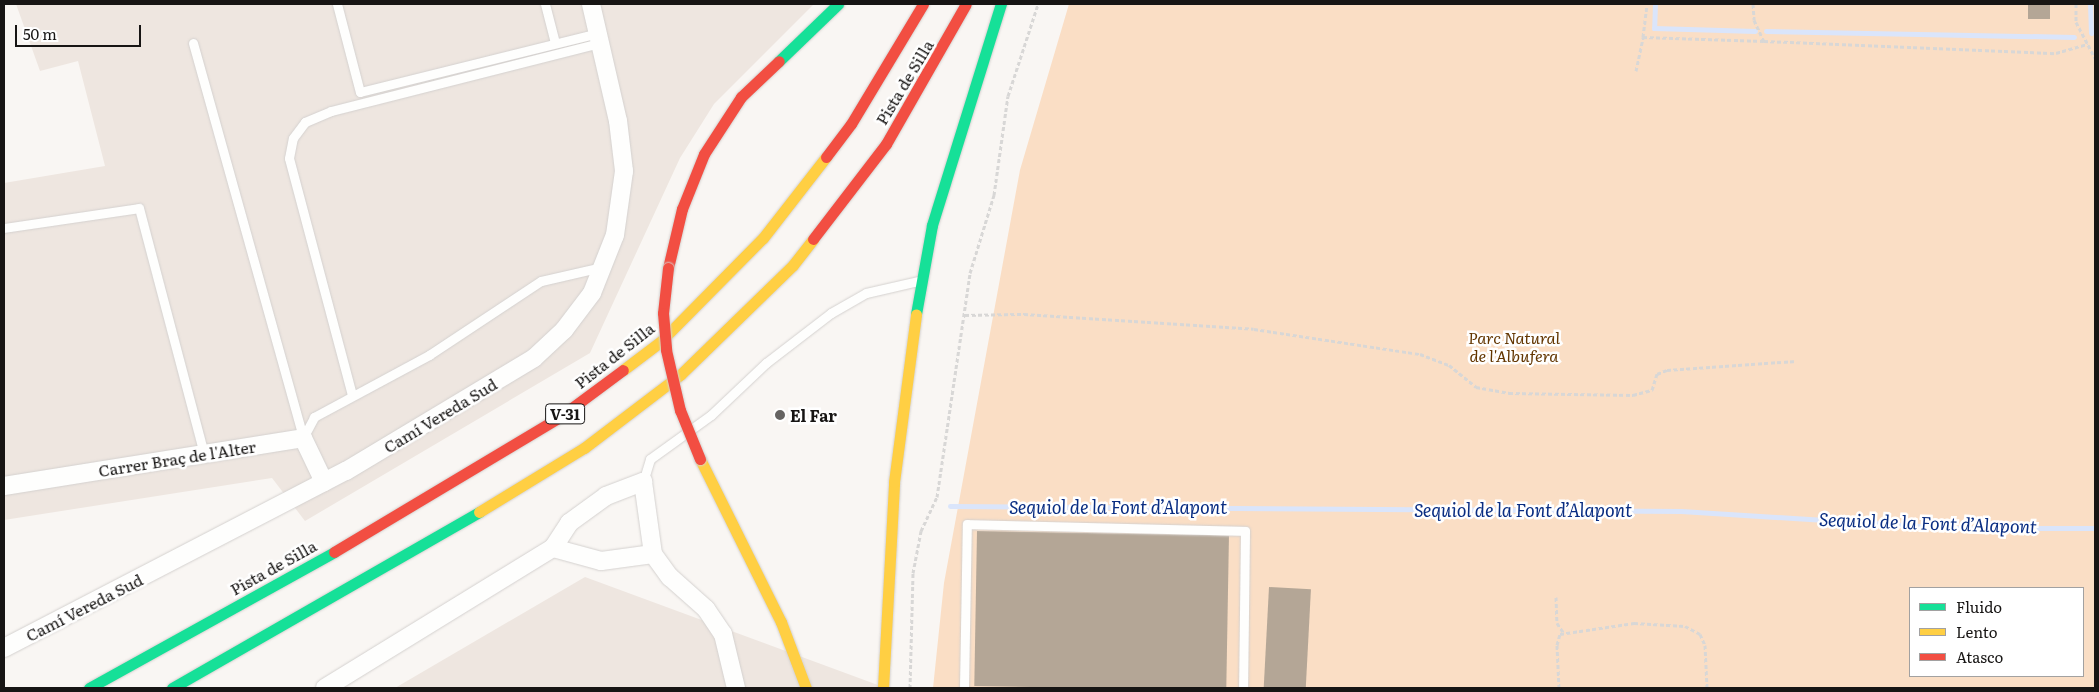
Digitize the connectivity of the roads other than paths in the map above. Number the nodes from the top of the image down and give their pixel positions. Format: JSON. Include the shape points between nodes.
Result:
{"nodes":[{"id":1,"x":337,"y":4,"type":"edge"},
{"id":2,"x":545,"y":4,"type":"edge"},
{"id":3,"x":591,"y":4,"type":"edge"},
{"id":4,"x":836,"y":4,"type":"edge"},
{"id":5,"x":923,"y":4,"type":"edge"},
{"id":6,"x":966,"y":4,"type":"edge"},
{"id":7,"x":1001,"y":4,"type":"edge"},
{"id":8,"x":599,"y":38,"type":"junction"},
{"id":9,"x":193,"y":43,"type":"dead end"},
{"id":10,"x":555,"y":43,"type":"junction"},
{"id":11,"x":4,"y":228,"type":"edge"},
{"id":12,"x":602,"y":267,"type":"junction"},
{"id":13,"x":920,"y":281,"type":"junction"},
{"id":14,"x":352,"y":395,"type":"junction"},
{"id":15,"x":303,"y":438,"type":"junction"},
{"id":16,"x":204,"y":454,"type":"junction"},
{"id":17,"x":324,"y":482,"type":"junction"},
{"id":18,"x":644,"y":482,"type":"junction"},
{"id":19,"x":4,"y":486,"type":"edge"},
{"id":20,"x":554,"y":548,"type":"junction"},
{"id":21,"x":653,"y":554,"type":"junction"},
{"id":22,"x":4,"y":648,"type":"edge"},
{"id":23,"x":89,"y":688,"type":"edge"},
{"id":24,"x":172,"y":688,"type":"edge"},
{"id":25,"x":325,"y":688,"type":"edge"},
{"id":26,"x":736,"y":688,"type":"edge"},
{"id":27,"x":806,"y":688,"type":"edge"},
{"id":28,"x":883,"y":688,"type":"edge"},
{"id":29,"x":964,"y":688,"type":"edge"},
{"id":30,"x":1243,"y":688,"type":"edge"}],
"edges":[{"from":1,"to":10,"type":"lane","via":[[360,92]]},
{"from":2,"to":10,"type":"lane"},
{"from":3,"to":8,"type":"street","name":"Camí Vereda Sud"},
{"from":4,"to":27,"type":"main road","bridge":true,"via":[[741,96],[704,154],[682,208],[668,268],[663,313],[666,350],[680,410],[700,459],[781,622]]},
{"from":5,"to":23,"type":"main road","name":"Pista de Silla","number":"V-31","via":[[851,124],[780,215],[660,342],[553,421],[368,533]]},
{"from":6,"to":24,"type":"main road","name":"Pista de Silla","number":"V-31","via":[[880,152],[793,265],[681,374],[584,448],[386,568]]},
{"from":7,"to":13,"type":"main road","via":[[932,225]]},
{"from":8,"to":10,"type":"lane"},
{"from":8,"to":12,"type":"street","name":"Camí Vereda Sud","via":[[624,171],[615,235]]},
{"from":8,"to":14,"type":"lane","via":[[331,111],[305,122],[293,138],[289,158]]},
{"from":9,"to":15,"type":"lane"},
{"from":11,"to":16,"type":"lane","via":[[139,208]]},
{"from":12,"to":14,"type":"lane","via":[[541,281],[429,355]]},
{"from":12,"to":17,"type":"street","name":"Camí Vereda Sud","via":[[587,301],[534,358]]},
{"from":13,"to":18,"type":"lane","via":[[866,294],[831,313],[766,363],[711,415],[650,459]]},
{"from":13,"to":28,"type":"main road","via":[[894,482]]},
{"from":14,"to":15,"type":"lane","via":[[314,417]]},
{"from":15,"to":16,"type":"street","name":"Carrer Braç de l'Alter"},
{"from":15,"to":17,"type":"street"},
{"from":16,"to":19,"type":"street","name":"Carrer Braç de l'Alter"},
{"from":17,"to":22,"type":"street","name":"Camí Vereda Sud"},
{"from":18,"to":20,"type":"street","via":[[606,496],[569,522]]},
{"from":18,"to":21,"type":"street"},
{"from":20,"to":21,"type":"street","via":[[602,561]]},
{"from":20,"to":25,"type":"street","via":[[490,583]]},
{"from":21,"to":26,"type":"street","via":[[670,577],[706,609],[723,634]]},
{"from":29,"to":30,"type":"lane","via":[[968,524],[1245,531]]}]}
